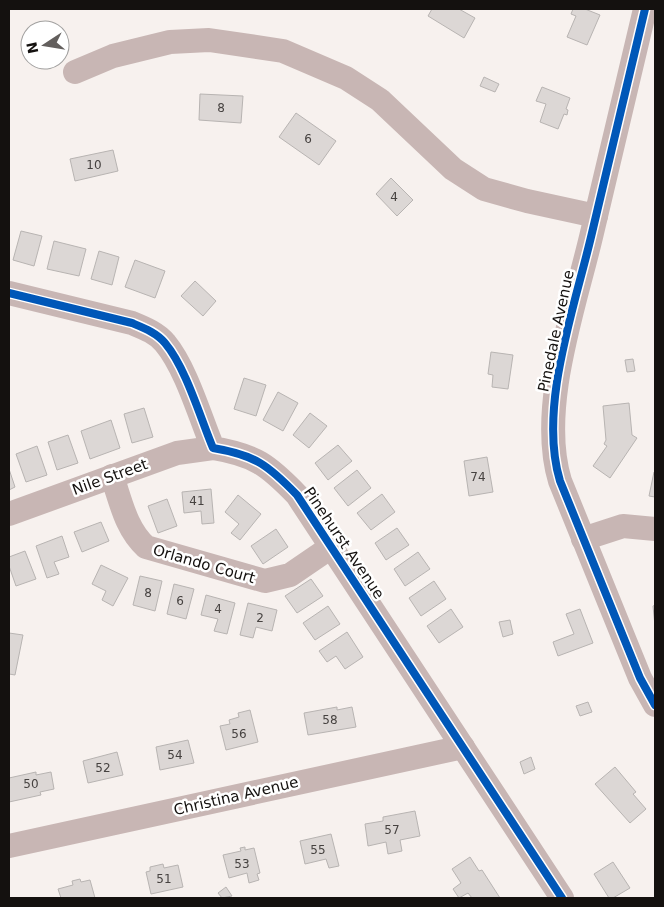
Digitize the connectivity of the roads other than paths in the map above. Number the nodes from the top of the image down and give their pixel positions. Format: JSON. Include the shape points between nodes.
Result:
{"nodes":[{"id":1,"x":645,"y":9,"type":"edge"},
{"id":2,"x":75,"y":72,"type":"dead end"},
{"id":3,"x":596,"y":216,"type":"junction"},
{"id":4,"x":9,"y":293,"type":"edge"},
{"id":5,"x":214,"y":448,"type":"junction"},
{"id":6,"x":112,"y":476,"type":"junction"},
{"id":7,"x":9,"y":514,"type":"edge"},
{"id":8,"x":655,"y":529,"type":"edge"},
{"id":9,"x":583,"y":539,"type":"junction"},
{"id":10,"x":331,"y":547,"type":"junction"},
{"id":11,"x":655,"y":705,"type":"edge"},
{"id":12,"x":463,"y":747,"type":"junction"},
{"id":13,"x":9,"y":846,"type":"edge"},
{"id":14,"x":562,"y":898,"type":"edge"}],
"edges":[{"from":1,"to":3,"type":"street","name":"Pinedale Avenue"},
{"from":2,"to":3,"type":"street","via":[[113,56],[170,42],[209,40],[283,51],[346,78],[380,100],[453,169],[484,189]]},
{"from":3,"to":9,"type":"street","name":"Pinedale Avenue","via":[[558,378],[552,424],[555,465]]},
{"from":4,"to":5,"type":"street","via":[[132,323],[164,341],[176,359]]},
{"from":5,"to":6,"type":"street","name":"Nile Street","via":[[177,453]]},
{"from":5,"to":10,"type":"street","name":"Pinehurst Avenue","via":[[253,457],[274,471],[297,495]]},
{"from":6,"to":7,"type":"street","name":"Nile Street"},
{"from":6,"to":10,"type":"street","name":"Orlando Court","via":[[129,525],[146,547],[265,581],[290,575]]},
{"from":8,"to":9,"type":"street","via":[[623,526]]},
{"from":9,"to":11,"type":"street","name":"Pinedale Avenue","via":[[640,678]]},
{"from":10,"to":12,"type":"street","name":"Pinehurst Avenue"},
{"from":12,"to":13,"type":"street","name":"Christina Avenue"},
{"from":12,"to":14,"type":"street","name":"Pinehurst Avenue"}]}
